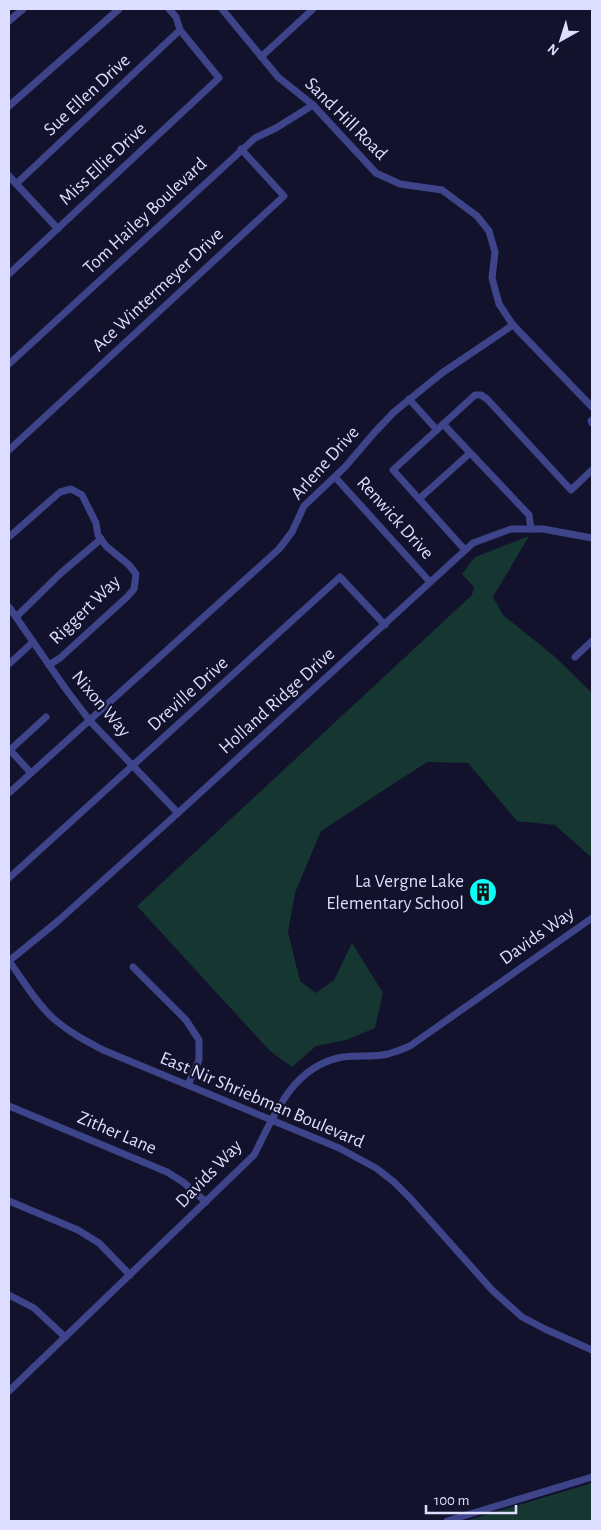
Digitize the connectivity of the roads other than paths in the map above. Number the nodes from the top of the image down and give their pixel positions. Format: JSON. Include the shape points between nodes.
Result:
{"nodes":[{"id":1,"x":23,"y":9,"type":"edge"},
{"id":2,"x":119,"y":9,"type":"edge"},
{"id":3,"x":169,"y":9,"type":"edge"},
{"id":4,"x":222,"y":9,"type":"edge"},
{"id":5,"x":313,"y":9,"type":"edge"},
{"id":6,"x":9,"y":21,"type":"edge"},
{"id":7,"x":180,"y":30,"type":"junction"},
{"id":8,"x":261,"y":57,"type":"junction"},
{"id":9,"x":313,"y":105,"type":"junction"},
{"id":10,"x":9,"y":106,"type":"edge"},
{"id":11,"x":242,"y":149,"type":"junction"},
{"id":12,"x":9,"y":176,"type":"edge"},
{"id":13,"x":16,"y":184,"type":"junction"},
{"id":14,"x":58,"y":229,"type":"junction"},
{"id":15,"x":9,"y":272,"type":"edge"},
{"id":16,"x":513,"y":325,"type":"junction"},
{"id":17,"x":9,"y":364,"type":"edge"},
{"id":18,"x":409,"y":399,"type":"junction"},
{"id":19,"x":592,"y":407,"type":"edge"},
{"id":20,"x":443,"y":424,"type":"junction"},
{"id":21,"x":437,"y":430,"type":"junction"},
{"id":22,"x":9,"y":450,"type":"edge"},
{"id":23,"x":470,"y":453,"type":"junction"},
{"id":24,"x":592,"y":470,"type":"edge"},
{"id":25,"x":335,"y":477,"type":"junction"},
{"id":26,"x":419,"y":499,"type":"junction"},
{"id":27,"x":531,"y":529,"type":"junction"},
{"id":28,"x":9,"y":537,"type":"edge"},
{"id":29,"x":592,"y":538,"type":"edge"},
{"id":30,"x":101,"y":539,"type":"junction"},
{"id":31,"x":465,"y":550,"type":"junction"},
{"id":32,"x":430,"y":582,"type":"junction"},
{"id":33,"x":9,"y":607,"type":"edge"},
{"id":34,"x":16,"y":617,"type":"junction"},
{"id":35,"x":385,"y":625,"type":"junction"},
{"id":36,"x":592,"y":640,"type":"edge"},
{"id":37,"x":33,"y":642,"type":"junction"},
{"id":38,"x":575,"y":658,"type":"dead end"},
{"id":39,"x":9,"y":664,"type":"edge"},
{"id":40,"x":49,"y":665,"type":"junction"},
{"id":41,"x":46,"y":717,"type":"dead end"},
{"id":42,"x":90,"y":720,"type":"junction"},
{"id":43,"x":9,"y":750,"type":"edge"},
{"id":44,"x":134,"y":765,"type":"junction"},
{"id":45,"x":31,"y":773,"type":"junction"},
{"id":46,"x":9,"y":793,"type":"edge"},
{"id":47,"x":178,"y":813,"type":"junction"},
{"id":48,"x":9,"y":878,"type":"edge"},
{"id":49,"x":592,"y":918,"type":"edge"},
{"id":50,"x":9,"y":961,"type":"edge"},
{"id":51,"x":133,"y":967,"type":"dead end"},
{"id":52,"x":188,"y":1085,"type":"junction"},
{"id":53,"x":9,"y":1106,"type":"edge"},
{"id":54,"x":272,"y":1120,"type":"junction"},
{"id":55,"x":9,"y":1201,"type":"edge"},
{"id":56,"x":206,"y":1202,"type":"junction"},
{"id":57,"x":130,"y":1275,"type":"junction"},
{"id":58,"x":9,"y":1296,"type":"edge"},
{"id":59,"x":65,"y":1337,"type":"junction"},
{"id":60,"x":592,"y":1350,"type":"edge"},
{"id":61,"x":9,"y":1392,"type":"edge"},
{"id":62,"x":592,"y":1477,"type":"edge"},
{"id":63,"x":447,"y":1521,"type":"edge"}],
"edges":[{"from":1,"to":6,"type":"street"},
{"from":2,"to":10,"type":"street"},
{"from":3,"to":7,"type":"street"},
{"from":4,"to":8,"type":"street","name":"Sand Hill Road"},
{"from":5,"to":8,"type":"street"},
{"from":7,"to":13,"type":"street","name":"Sue Ellen Drive"},
{"from":7,"to":14,"type":"street","name":"Miss Ellie Drive","via":[[219,78]]},
{"from":8,"to":9,"type":"street","name":"Sand Hill Road","via":[[278,77]]},
{"from":9,"to":11,"type":"street","name":"Tom Hailey Boulevard","via":[[255,138]]},
{"from":9,"to":16,"type":"street","name":"Sand Hill Road","via":[[376,173],[400,184],[442,190],[477,216],[490,231],[495,252],[492,278],[499,304]]},
{"from":11,"to":17,"type":"street","name":"Tom Hailey Boulevard"},
{"from":11,"to":22,"type":"street","name":"Ace Wintermeyer Drive","via":[[284,196]]},
{"from":12,"to":13,"type":"street"},
{"from":13,"to":14,"type":"street"},
{"from":14,"to":15,"type":"street","name":"Miss Ellie Drive"},
{"from":16,"to":18,"type":"street","name":"Arlene Drive"},
{"from":16,"to":19,"type":"street","name":"Sand Hill Road"},
{"from":18,"to":21,"type":"street"},
{"from":18,"to":25,"type":"street","name":"Arlene Drive"},
{"from":20,"to":21,"type":"street"},
{"from":20,"to":23,"type":"street"},
{"from":20,"to":24,"type":"street","via":[[475,395],[481,395],[571,490]]},
{"from":21,"to":26,"type":"street","via":[[393,470]]},
{"from":23,"to":26,"type":"street"},
{"from":23,"to":27,"type":"street","via":[[529,516]]},
{"from":25,"to":32,"type":"street","name":"Renwick Drive"},
{"from":25,"to":42,"type":"street","name":"Arlene Drive","via":[[304,506],[292,532],[279,549]]},
{"from":26,"to":31,"type":"street"},
{"from":27,"to":29,"type":"street","name":"Holland Ridge Drive"},
{"from":27,"to":31,"type":"street","name":"Holland Ridge Drive","via":[[511,529],[473,542]]},
{"from":28,"to":30,"type":"street","via":[[60,492],[71,490],[82,495]]},
{"from":30,"to":34,"type":"street"},
{"from":30,"to":40,"type":"street","name":"Riggert Way","via":[[136,574],[134,588],[128,597]]},
{"from":31,"to":32,"type":"street","name":"Holland Ridge Drive"},
{"from":32,"to":35,"type":"street","name":"Holland Ridge Drive"},
{"from":33,"to":34,"type":"street","name":"Nixon Way"},
{"from":34,"to":37,"type":"street","name":"Nixon Way"},
{"from":35,"to":44,"type":"street","name":"Dreville Drive","via":[[340,577]]},
{"from":35,"to":47,"type":"street","name":"Holland Ridge Drive"},
{"from":36,"to":38,"type":"street"},
{"from":37,"to":39,"type":"street"},
{"from":37,"to":40,"type":"street","name":"Nixon Way"},
{"from":40,"to":42,"type":"street","name":"Nixon Way"},
{"from":41,"to":43,"type":"street"},
{"from":42,"to":44,"type":"street","name":"Nixon Way"},
{"from":42,"to":45,"type":"street","name":"Arlene Drive"},
{"from":43,"to":45,"type":"street"},
{"from":44,"to":47,"type":"street","name":"Nixon Way"},
{"from":44,"to":48,"type":"street","name":"Dreville Drive"},
{"from":45,"to":46,"type":"street","name":"Arlene Drive"},
{"from":47,"to":50,"type":"street","name":"Holland Ridge Drive"},
{"from":49,"to":54,"type":"street","name":"Davids Way","via":[[410,1046],[387,1054],[338,1058],[311,1068],[289,1090]]},
{"from":50,"to":52,"type":"street","name":"East Nir Shriebman Boulevard","via":[[41,1005],[68,1030],[103,1050]]},
{"from":51,"to":52,"type":"street","via":[[186,1020],[199,1040],[199,1060]]},
{"from":52,"to":54,"type":"street","name":"East Nir Shriebman Boulevard"},
{"from":53,"to":56,"type":"street","name":"Zither Lane","via":[[167,1172]]},
{"from":54,"to":56,"type":"street","name":"Davids Way","via":[[254,1155]]},
{"from":54,"to":60,"type":"street","name":"East Nir Shriebman Boulevard","via":[[339,1148],[376,1168],[410,1198],[509,1306],[531,1322]]},
{"from":55,"to":57,"type":"street","via":[[78,1230],[99,1243]]},
{"from":56,"to":57,"type":"street","name":"Davids Way"},
{"from":57,"to":59,"type":"street","name":"Davids Way"},
{"from":58,"to":59,"type":"street","via":[[34,1308]]},
{"from":59,"to":61,"type":"street","name":"Davids Way"},
{"from":62,"to":63,"type":"street"}]}
